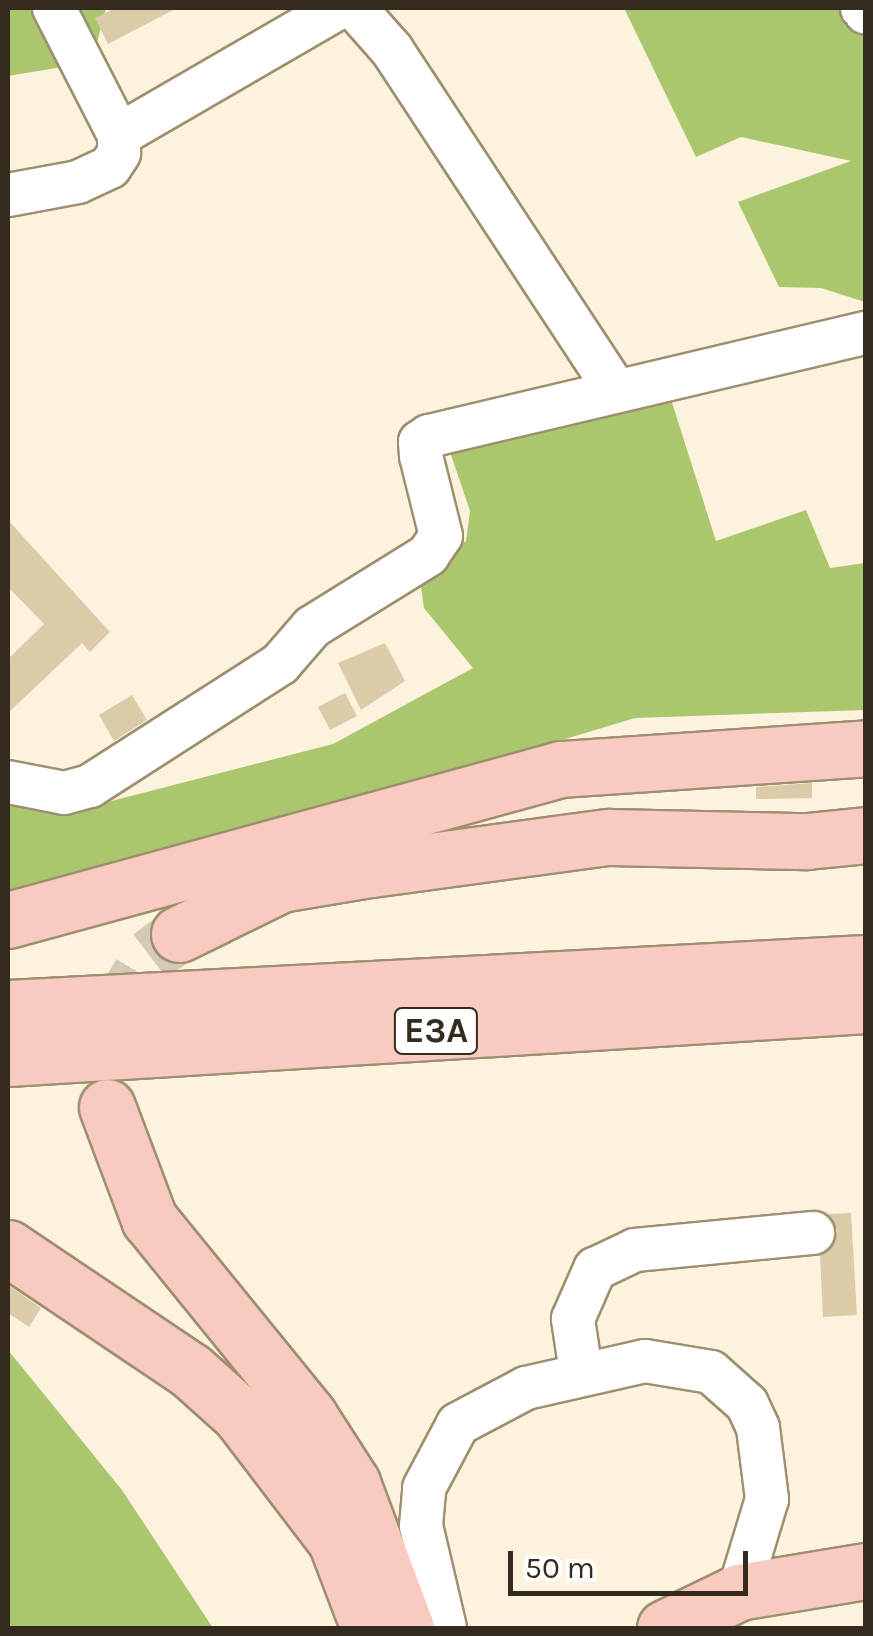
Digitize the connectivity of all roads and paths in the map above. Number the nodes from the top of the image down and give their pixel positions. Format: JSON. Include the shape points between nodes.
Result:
{"nodes":[{"id":1,"x":54,"y":8,"type":"edge"},
{"id":2,"x":338,"y":8,"type":"edge"},
{"id":3,"x":355,"y":8,"type":"edge"},
{"id":4,"x":119,"y":136,"type":"junction"},
{"id":5,"x":8,"y":194,"type":"edge"},
{"id":6,"x":866,"y":333,"type":"edge"},
{"id":7,"x":616,"y":392,"type":"junction"},
{"id":8,"x":866,"y":748,"type":"edge"},
{"id":9,"x":8,"y":782,"type":"edge"},
{"id":10,"x":866,"y":835,"type":"edge"},
{"id":11,"x":8,"y":920,"type":"edge"},
{"id":12,"x":179,"y":934,"type":"tunnel mouth"},
{"id":13,"x":866,"y":963,"type":"edge"},
{"id":14,"x":866,"y":1005,"type":"edge"},
{"id":15,"x":8,"y":1008,"type":"edge"},
{"id":16,"x":8,"y":1058,"type":"edge"},
{"id":17,"x":107,"y":1107,"type":"dead end"},
{"id":18,"x":813,"y":1232,"type":"dead end"},
{"id":19,"x":8,"y":1248,"type":"edge"},
{"id":20,"x":581,"y":1372,"type":"junction"},
{"id":21,"x":866,"y":1568,"type":"edge"},
{"id":22,"x":739,"y":1592,"type":"junction"},
{"id":23,"x":369,"y":1628,"type":"edge"},
{"id":24,"x":406,"y":1628,"type":"edge"},
{"id":25,"x":445,"y":1628,"type":"edge"},
{"id":26,"x":665,"y":1628,"type":"edge"}],
"edges":[{"from":1,"to":4,"type":"street"},
{"from":2,"to":4,"type":"street"},
{"from":3,"to":7,"type":"street","via":[[392,50]]},
{"from":4,"to":5,"type":"street","via":[[110,167]]},
{"from":6,"to":7,"type":"street"},
{"from":7,"to":9,"type":"street","via":[[429,436],[420,442],[421,456],[441,536],[428,554],[312,626],[280,664],[90,786],[64,793]]},
{"from":8,"to":11,"type":"highway","via":[[562,769]]},
{"from":10,"to":12,"type":"highway","via":[[807,842],[608,837],[371,868],[281,884]]},
{"from":13,"to":15,"type":"highway","number":"E3A"},
{"from":14,"to":16,"type":"highway","number":"E3A"},
{"from":17,"to":24,"type":"highway","via":[[149,1220],[310,1416],[352,1483]]},
{"from":18,"to":20,"type":"street","via":[[635,1250],[595,1269],[572,1319]]},
{"from":19,"to":23,"type":"highway","via":[[191,1372],[240,1415],[336,1541]]},
{"from":20,"to":22,"type":"street","via":[[684,1362],[711,1372],[747,1404],[766,1459],[767,1499]]},
{"from":20,"to":25,"type":"street","via":[[484,1404],[442,1451],[424,1488],[420,1526]]},
{"from":21,"to":22,"type":"highway"},
{"from":22,"to":26,"type":"highway"}]}
